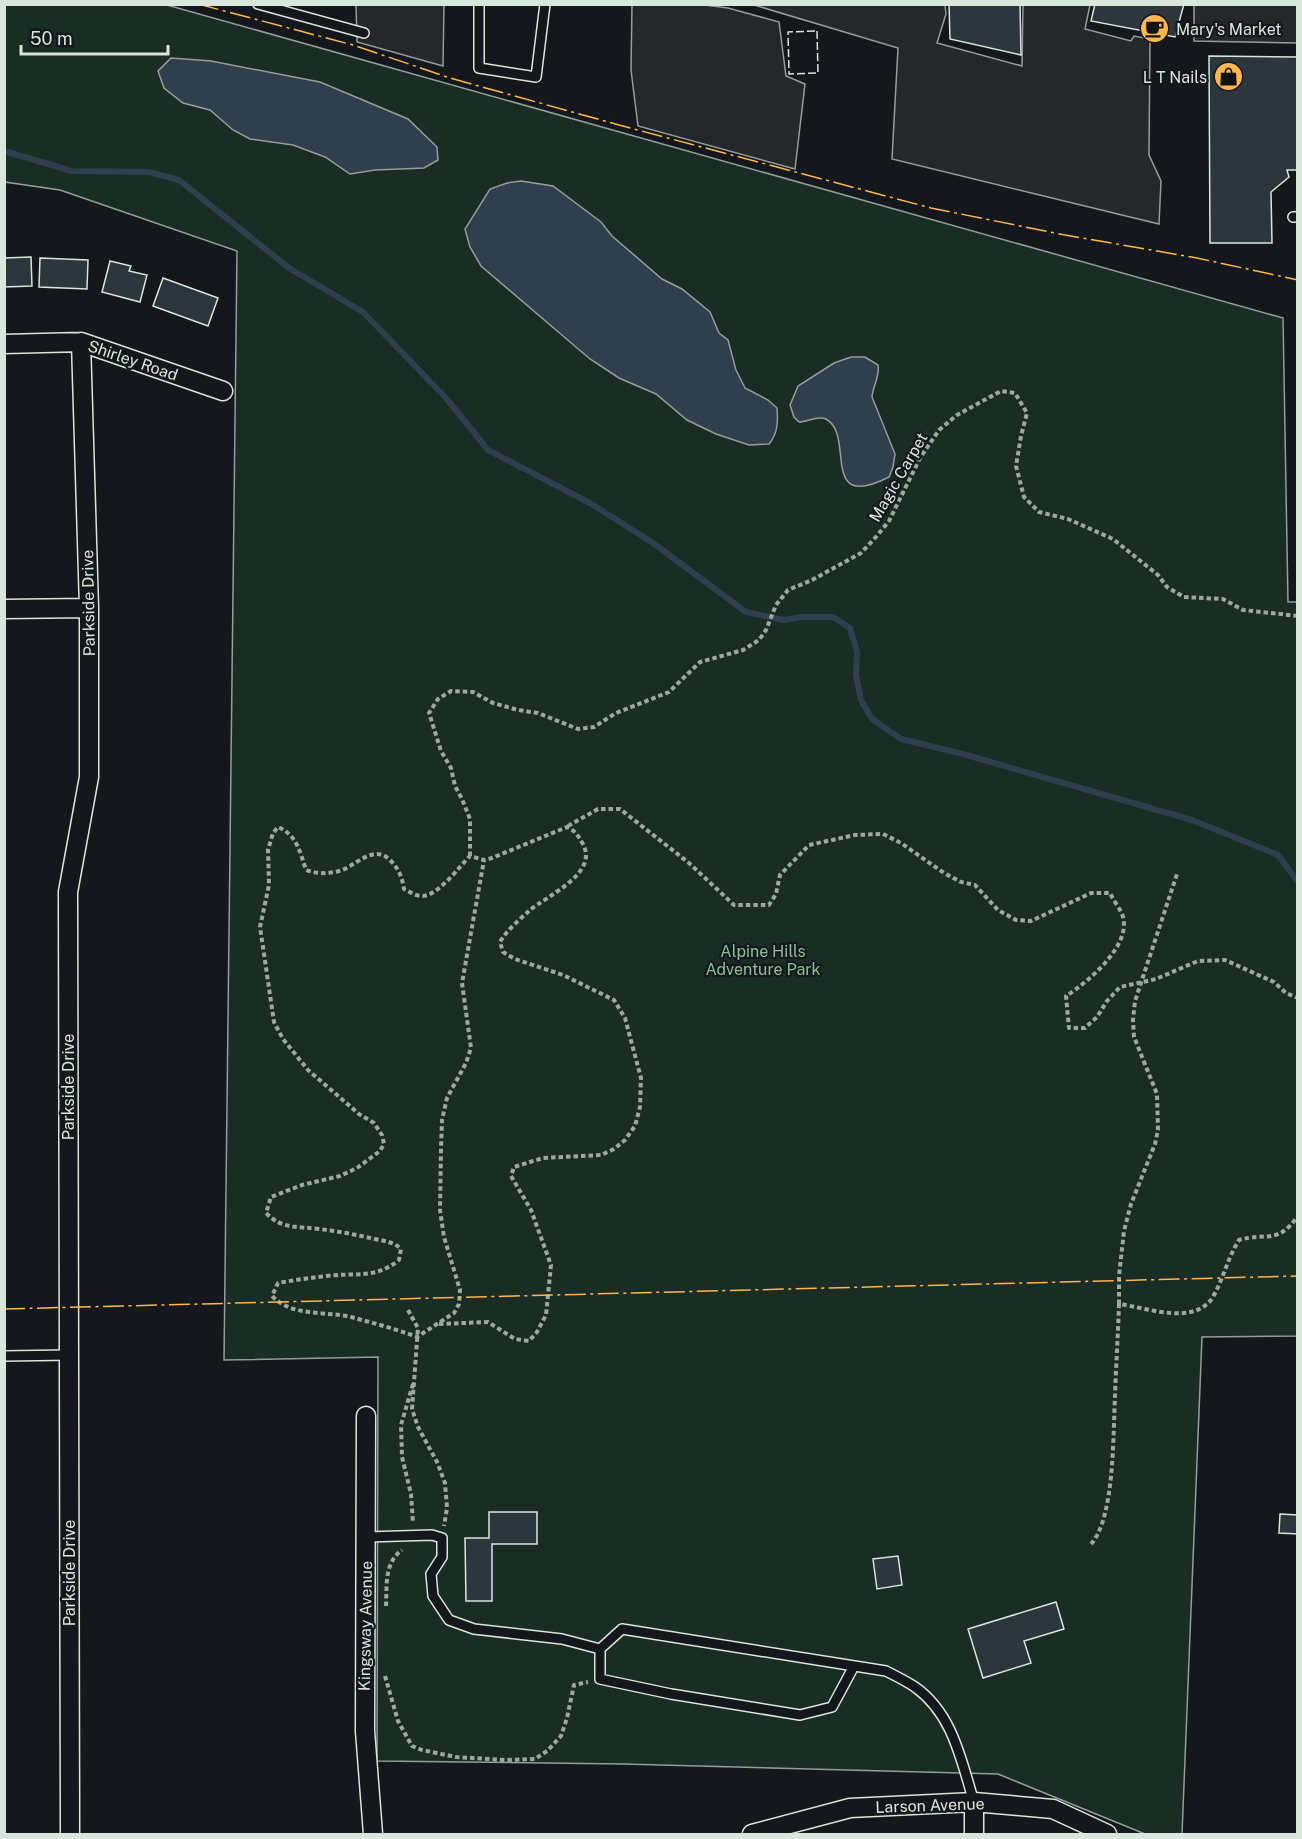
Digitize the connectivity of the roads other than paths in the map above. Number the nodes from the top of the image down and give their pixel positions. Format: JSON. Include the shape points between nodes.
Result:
{"nodes":[{"id":1,"x":258,"y":4,"type":"edge"},
{"id":2,"x":545,"y":4,"type":"edge"},
{"id":3,"x":479,"y":6,"type":"dead end"},
{"id":4,"x":364,"y":33,"type":"dead end"},
{"id":5,"x":81,"y":342,"type":"junction"},
{"id":6,"x":4,"y":344,"type":"edge"},
{"id":7,"x":223,"y":390,"type":"dead end"},
{"id":8,"x":89,"y":608,"type":"junction"},
{"id":9,"x":4,"y":609,"type":"edge"},
{"id":10,"x":69,"y":1354,"type":"junction"},
{"id":11,"x":4,"y":1356,"type":"edge"},
{"id":12,"x":366,"y":1416,"type":"dead end"},
{"id":13,"x":366,"y":1537,"type":"junction"},
{"id":14,"x":600,"y":1649,"type":"junction"},
{"id":15,"x":854,"y":1666,"type":"junction"},
{"id":16,"x":974,"y":1802,"type":"junction"},
{"id":17,"x":69,"y":1834,"type":"edge"},
{"id":18,"x":373,"y":1834,"type":"edge"},
{"id":19,"x":752,"y":1834,"type":"edge"},
{"id":20,"x":974,"y":1834,"type":"edge"},
{"id":21,"x":1107,"y":1834,"type":"edge"}],
"edges":[{"from":1,"to":4,"type":"lane"},
{"from":2,"to":3,"type":"lane","via":[[536,77],[478,68]]},
{"from":5,"to":6,"type":"street","name":"Shirley Road"},
{"from":5,"to":7,"type":"street","name":"Shirley Road"},
{"from":5,"to":8,"type":"street","name":"Parkside Drive"},
{"from":8,"to":9,"type":"street"},
{"from":8,"to":10,"type":"street","name":"Parkside Drive","via":[[89,777],[68,892]]},
{"from":10,"to":11,"type":"lane"},
{"from":10,"to":17,"type":"street","name":"Parkside Drive"},
{"from":12,"to":13,"type":"street","name":"Kingsway Avenue"},
{"from":13,"to":14,"type":"lane","via":[[442,1538],[442,1557],[431,1574],[433,1596],[449,1620],[474,1629],[562,1639]]},
{"from":13,"to":18,"type":"street","name":"Kingsway Avenue","via":[[364,1731]]},
{"from":14,"to":15,"type":"lane","via":[[622,1629]]},
{"from":14,"to":15,"type":"lane","via":[[600,1679],[800,1715],[832,1707]]},
{"from":15,"to":16,"type":"lane","via":[[886,1671],[915,1687],[938,1707],[952,1730]]},
{"from":16,"to":19,"type":"street","name":"Larson Avenue","via":[[850,1808]]},
{"from":16,"to":20,"type":"street"},
{"from":16,"to":21,"type":"street","name":"Larson Avenue","via":[[1053,1809]]}]}
